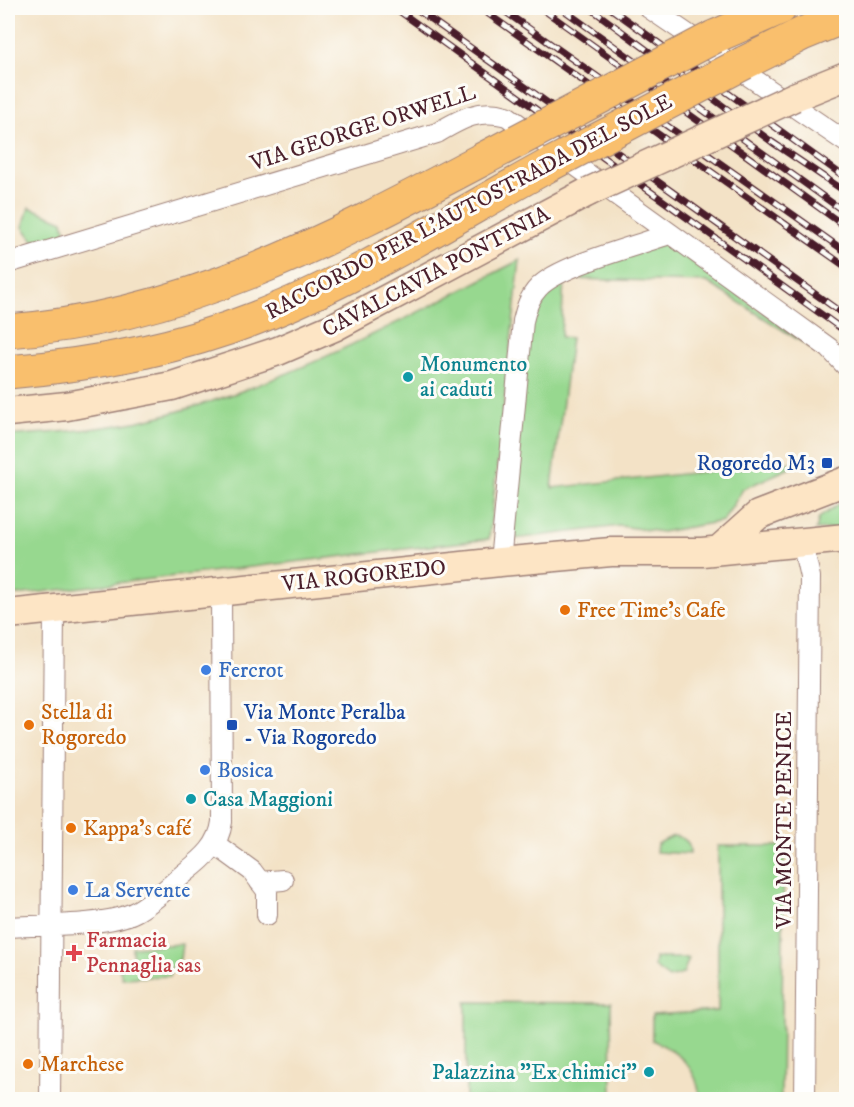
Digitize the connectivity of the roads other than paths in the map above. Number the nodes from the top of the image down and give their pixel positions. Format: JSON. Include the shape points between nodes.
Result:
{"nodes":[{"id":1,"x":649,"y":8,"type":"edge"},
{"id":2,"x":780,"y":8,"type":"edge"},
{"id":3,"x":846,"y":16,"type":"edge"},
{"id":4,"x":846,"y":76,"type":"edge"},
{"id":5,"x":846,"y":142,"type":"edge"},
{"id":6,"x":669,"y":234,"type":"junction"},
{"id":7,"x":8,"y":263,"type":"edge"},
{"id":8,"x":8,"y":331,"type":"edge"},
{"id":9,"x":846,"y":366,"type":"edge"},
{"id":10,"x":8,"y":372,"type":"edge"},
{"id":11,"x":8,"y":412,"type":"edge"},
{"id":12,"x":842,"y":482,"type":"edge"},
{"id":13,"x":846,"y":538,"type":"edge"},
{"id":14,"x":802,"y":542,"type":"junction"},
{"id":15,"x":720,"y":549,"type":"junction"},
{"id":16,"x":500,"y":562,"type":"junction"},
{"id":17,"x":221,"y":591,"type":"junction"},
{"id":18,"x":54,"y":608,"type":"junction"},
{"id":19,"x":8,"y":614,"type":"edge"},
{"id":20,"x":215,"y":844,"type":"junction"},
{"id":21,"x":283,"y":880,"type":"dead end"},
{"id":22,"x":260,"y":882,"type":"junction"},
{"id":23,"x":267,"y":915,"type":"dead end"},
{"id":24,"x":52,"y":925,"type":"junction"},
{"id":25,"x":8,"y":927,"type":"edge"},
{"id":26,"x":50,"y":1100,"type":"edge"},
{"id":27,"x":805,"y":1100,"type":"edge"}],
"edges":[{"from":1,"to":5,"type":"street"},
{"from":2,"to":8,"type":"highway","name":"RACCORDO PER L'AUTOSTRADA DEL SOLE","bridge":true,"via":[[714,37],[344,231],[226,283],[91,318]]},
{"from":3,"to":10,"type":"highway","name":"RACCORDO PER L'AUTOSTRADA DEL SOLE","bridge":true,"via":[[744,63],[356,271],[255,319],[150,350],[88,363]]},
{"from":4,"to":11,"type":"street","name":"CAVALCAVIA PONTINIA","bridge":true,"via":[[588,192],[334,327],[278,351],[172,386],[67,406]]},
{"from":6,"to":7,"type":"street","name":"VIA GEORGE ORWELL","via":[[507,116],[495,112],[466,116],[437,133]]},
{"from":6,"to":9,"type":"street","name":"VIA GEORGE ORWELL","via":[[829,348]]},
{"from":6,"to":16,"type":"street","via":[[548,279],[528,303],[523,321]]},
{"from":12,"to":14,"type":"street","via":[[809,512]]},
{"from":12,"to":15,"type":"street","via":[[758,515]]},
{"from":13,"to":14,"type":"street","name":"VIA ROGOREDO"},
{"from":14,"to":15,"type":"street","name":"VIA ROGOREDO"},
{"from":14,"to":27,"type":"street","name":"VIA MONTE PENICE","via":[[810,577]]},
{"from":15,"to":16,"type":"street","name":"VIA ROGOREDO","via":[[611,552]]},
{"from":16,"to":17,"type":"street","name":"VIA ROGOREDO"},
{"from":17,"to":18,"type":"street","name":"VIA ROGOREDO"},
{"from":17,"to":20,"type":"street","via":[[222,822]]},
{"from":18,"to":19,"type":"street","name":"VIA ROGOREDO"},
{"from":18,"to":24,"type":"street"},
{"from":20,"to":22,"type":"street","via":[[252,871]]},
{"from":20,"to":24,"type":"street","via":[[143,907],[117,918]]},
{"from":21,"to":22,"type":"street"},
{"from":22,"to":23,"type":"street","via":[[267,891]]},
{"from":24,"to":25,"type":"street"},
{"from":24,"to":26,"type":"street"}]}
